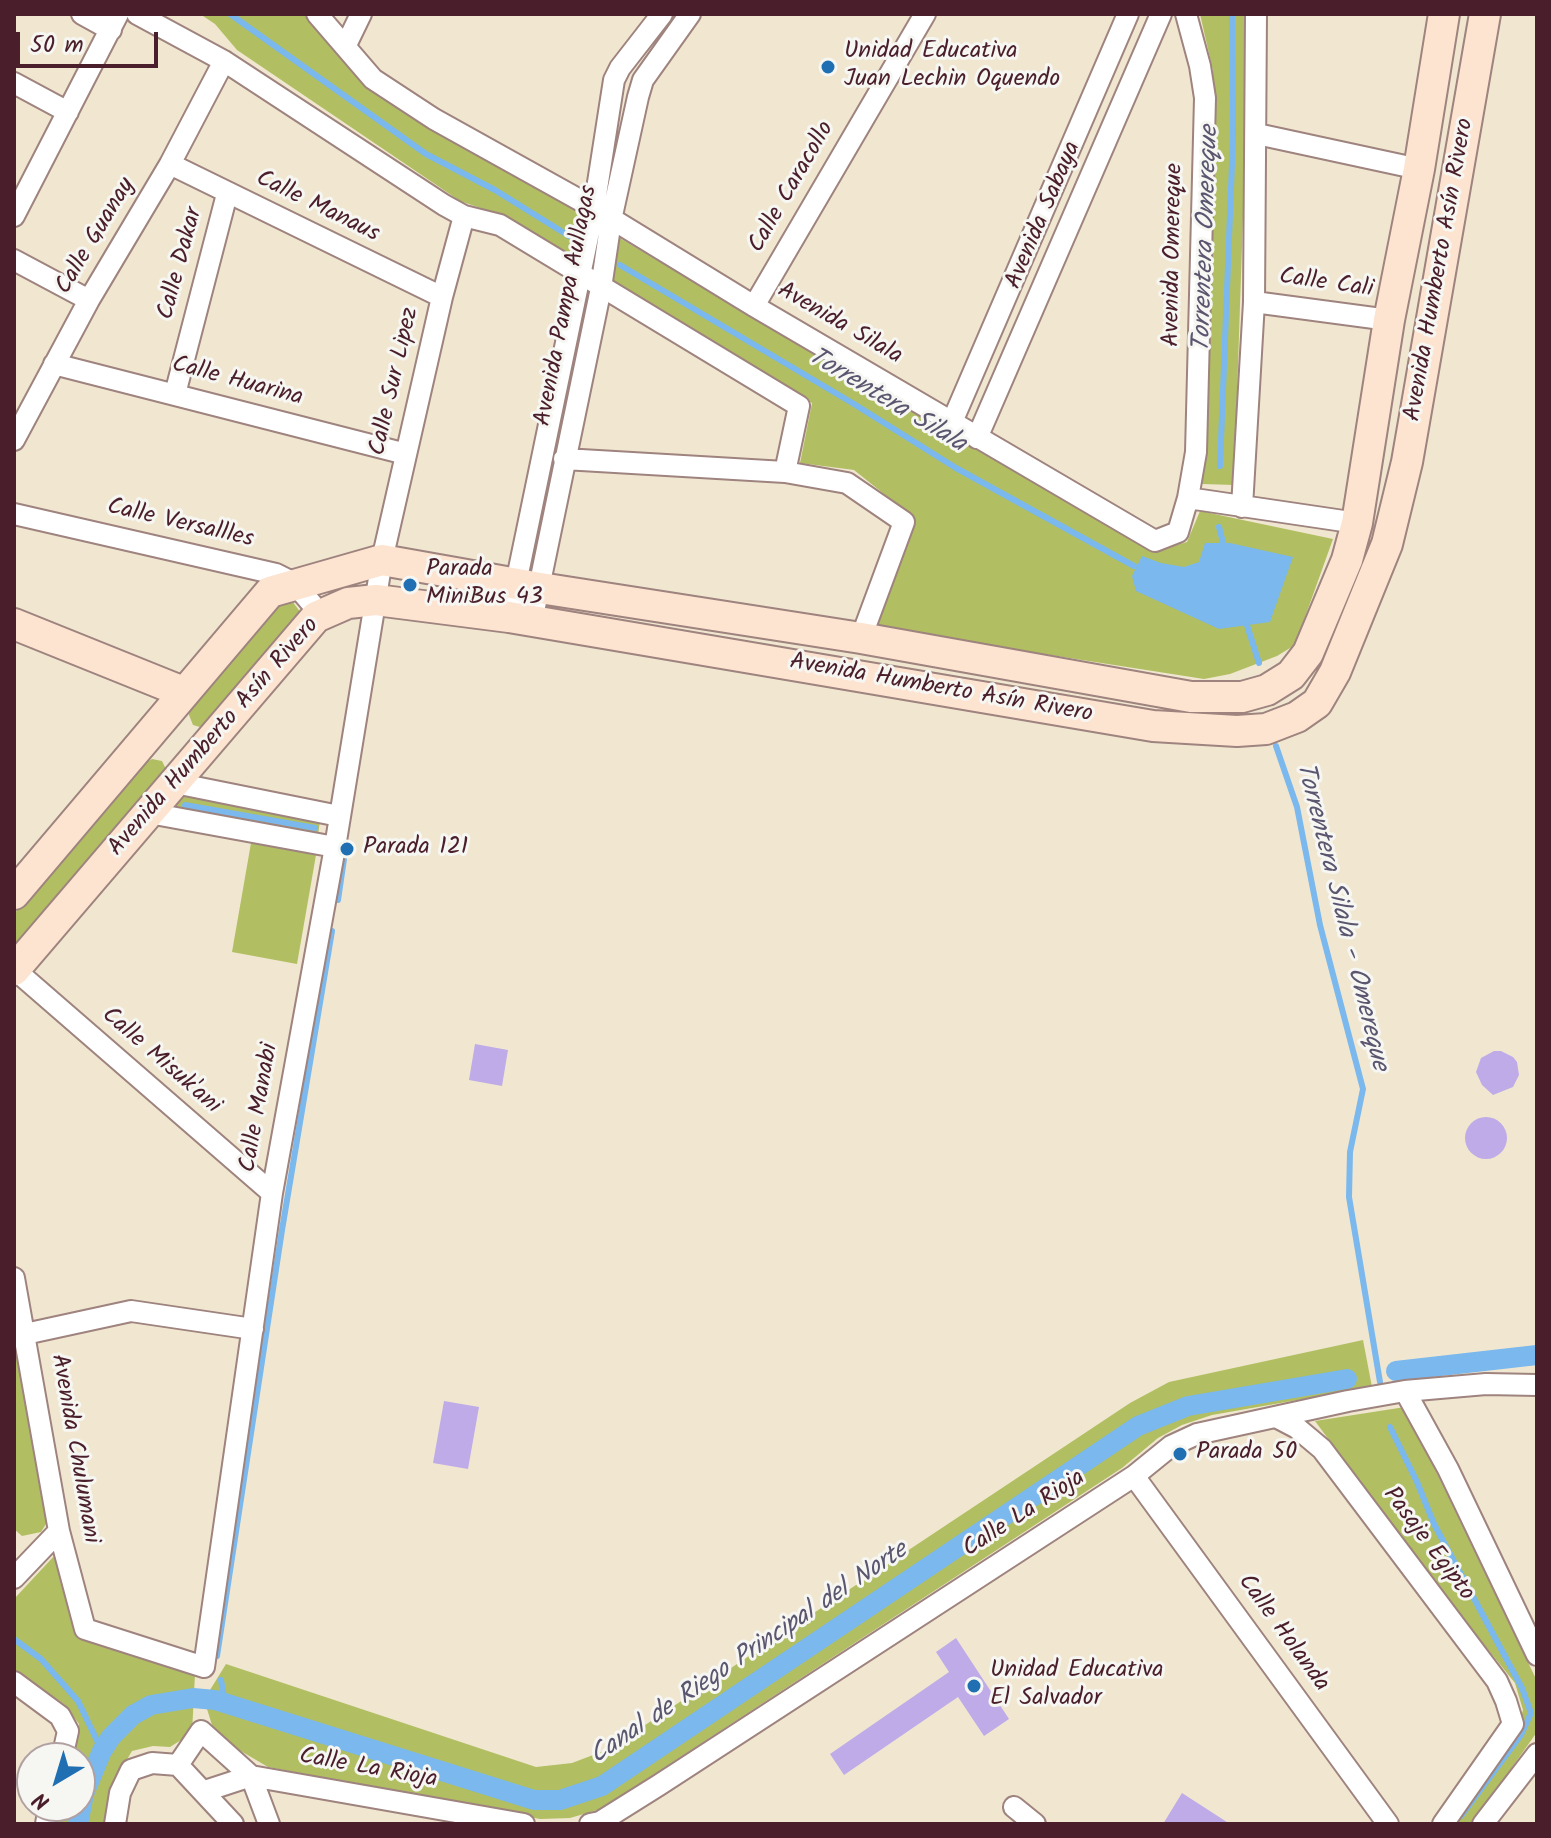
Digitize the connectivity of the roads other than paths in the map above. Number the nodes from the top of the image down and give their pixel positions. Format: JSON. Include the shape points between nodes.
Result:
{"nodes":[{"id":1,"x":82,"y":14,"type":"edge"},
{"id":2,"x":137,"y":14,"type":"edge"},
{"id":3,"x":317,"y":14,"type":"edge"},
{"id":4,"x":361,"y":14,"type":"edge"},
{"id":5,"x":690,"y":14,"type":"edge"},
{"id":6,"x":925,"y":14,"type":"edge"},
{"id":7,"x":1128,"y":14,"type":"edge"},
{"id":8,"x":1161,"y":14,"type":"edge"},
{"id":9,"x":1186,"y":14,"type":"edge"},
{"id":10,"x":1256,"y":14,"type":"edge"},
{"id":11,"x":1444,"y":14,"type":"edge"},
{"id":12,"x":1485,"y":14,"type":"edge"},
{"id":13,"x":655,"y":16,"type":"edge"},
{"id":14,"x":115,"y":22,"type":"edge"},
{"id":15,"x":679,"y":32,"type":"junction"},
{"id":16,"x":346,"y":45,"type":"junction"},
{"id":17,"x":224,"y":61,"type":"junction"},
{"id":18,"x":14,"y":83,"type":"edge"},
{"id":19,"x":68,"y":112,"type":"junction"},
{"id":20,"x":1257,"y":134,"type":"junction"},
{"id":21,"x":170,"y":164,"type":"junction"},
{"id":22,"x":1419,"y":169,"type":"junction"},
{"id":23,"x":227,"y":194,"type":"junction"},
{"id":24,"x":602,"y":214,"type":"junction"},
{"id":25,"x":14,"y":216,"type":"edge"},
{"id":26,"x":464,"y":216,"type":"junction"},
{"id":27,"x":14,"y":260,"type":"edge"},
{"id":28,"x":581,"y":273,"type":"junction"},
{"id":29,"x":601,"y":288,"type":"junction"},
{"id":30,"x":442,"y":297,"type":"junction"},
{"id":31,"x":89,"y":300,"type":"junction"},
{"id":32,"x":1254,"y":302,"type":"junction"},
{"id":33,"x":754,"y":306,"type":"junction"},
{"id":34,"x":1389,"y":320,"type":"junction"},
{"id":35,"x":54,"y":364,"type":"junction"},
{"id":36,"x":175,"y":394,"type":"junction"},
{"id":37,"x":952,"y":422,"type":"junction"},
{"id":38,"x":977,"y":438,"type":"junction"},
{"id":39,"x":14,"y":440,"type":"edge"},
{"id":40,"x":406,"y":454,"type":"junction"},
{"id":41,"x":564,"y":459,"type":"junction"},
{"id":42,"x":785,"y":472,"type":"junction"},
{"id":43,"x":1188,"y":498,"type":"junction"},
{"id":44,"x":1242,"y":507,"type":"junction"},
{"id":45,"x":14,"y":514,"type":"edge"},
{"id":46,"x":1357,"y":523,"type":"junction"},
{"id":47,"x":382,"y":560,"type":"junction"},
{"id":48,"x":294,"y":583,"type":"junction"},
{"id":49,"x":528,"y":585,"type":"junction"},
{"id":50,"x":376,"y":600,"type":"junction"},
{"id":51,"x":316,"y":617,"type":"junction"},
{"id":52,"x":520,"y":619,"type":"junction"},
{"id":53,"x":14,"y":624,"type":"edge"},
{"id":54,"x":861,"y":638,"type":"junction"},
{"id":55,"x":1157,"y":690,"type":"junction"},
{"id":56,"x":183,"y":692,"type":"junction"},
{"id":57,"x":156,"y":725,"type":"junction"},
{"id":58,"x":1153,"y":726,"type":"junction"},
{"id":59,"x":196,"y":758,"type":"junction"},
{"id":60,"x":175,"y":783,"type":"junction"},
{"id":61,"x":149,"y":813,"type":"junction"},
{"id":62,"x":339,"y":816,"type":"junction"},
{"id":63,"x":335,"y":847,"type":"junction"},
{"id":64,"x":14,"y":894,"type":"edge"},
{"id":65,"x":14,"y":970,"type":"edge"},
{"id":66,"x":272,"y":1193,"type":"junction"},
{"id":67,"x":14,"y":1278,"type":"edge"},
{"id":68,"x":253,"y":1329,"type":"junction"},
{"id":69,"x":25,"y":1334,"type":"junction"},
{"id":70,"x":1537,"y":1385,"type":"edge"},
{"id":71,"x":1405,"y":1391,"type":"junction"},
{"id":72,"x":1276,"y":1417,"type":"junction"},
{"id":73,"x":1134,"y":1476,"type":"junction"},
{"id":74,"x":59,"y":1531,"type":"junction"},
{"id":75,"x":14,"y":1578,"type":"edge"},
{"id":76,"x":85,"y":1629,"type":"joint"},
{"id":77,"x":1537,"y":1655,"type":"edge"},
{"id":78,"x":14,"y":1682,"type":"edge"},
{"id":79,"x":66,"y":1742,"type":"edge"},
{"id":80,"x":1537,"y":1754,"type":"edge"},
{"id":81,"x":178,"y":1765,"type":"junction"},
{"id":82,"x":251,"y":1776,"type":"junction"},
{"id":83,"x":205,"y":1791,"type":"junction"},
{"id":84,"x":1014,"y":1807,"type":"dead end"},
{"id":85,"x":115,"y":1824,"type":"edge"},
{"id":86,"x":233,"y":1824,"type":"edge"},
{"id":87,"x":269,"y":1824,"type":"edge"},
{"id":88,"x":524,"y":1824,"type":"edge"},
{"id":89,"x":590,"y":1824,"type":"edge"},
{"id":90,"x":1035,"y":1824,"type":"edge"},
{"id":91,"x":1388,"y":1824,"type":"edge"},
{"id":92,"x":1443,"y":1824,"type":"edge"},
{"id":93,"x":1483,"y":1824,"type":"edge"}],
"edges":[{"from":1,"to":14,"type":"street"},
{"from":2,"to":17,"type":"street"},
{"from":3,"to":16,"type":"street","name":"Avenida Silala"},
{"from":4,"to":16,"type":"street"},
{"from":5,"to":15,"type":"street","name":"Avenida Pampa Aullagas"},
{"from":6,"to":33,"type":"street","name":"Calle Caracollo"},
{"from":7,"to":37,"type":"street","name":"Avenida Sabaya"},
{"from":8,"to":38,"type":"street","name":"Avenida Sabaya"},
{"from":9,"to":43,"type":"street","name":"Avenida Omereque","via":[[1205,98],[1196,452]]},
{"from":10,"to":20,"type":"street"},
{"from":11,"to":22,"type":"street","name":"Avenida Humberto Asín Rivero"},
{"from":12,"to":58,"type":"street","name":"Avenida Humberto Asín Rivero","via":[[1407,462],[1387,544],[1335,672],[1317,703],[1266,729]]},
{"from":13,"to":15,"type":"street"},
{"from":13,"to":24,"type":"street","name":"Avenida Pampa Aullagas","via":[[614,80]]},
{"from":14,"to":19,"type":"street"},
{"from":15,"to":24,"type":"street","name":"Avenida Pampa Aullagas","via":[[643,80]]},
{"from":16,"to":24,"type":"street","name":"Avenida Silala","via":[[373,79]]},
{"from":17,"to":21,"type":"street","name":"Calle Guanay"},
{"from":17,"to":26,"type":"street"},
{"from":18,"to":19,"type":"street"},
{"from":19,"to":25,"type":"street"},
{"from":20,"to":22,"type":"street"},
{"from":20,"to":32,"type":"street"},
{"from":21,"to":23,"type":"street","name":"Calle Manaus"},
{"from":21,"to":31,"type":"street","name":"Calle Guanay"},
{"from":22,"to":34,"type":"street","name":"Avenida Humberto Asín Rivero"},
{"from":23,"to":30,"type":"street","name":"Calle Manaus"},
{"from":23,"to":36,"type":"street","name":"Calle Dakar"},
{"from":24,"to":28,"type":"street","name":"Avenida Pampa Aullagas"},
{"from":24,"to":29,"type":"street","name":"Avenida Pampa Aullagas"},
{"from":24,"to":33,"type":"street","name":"Avenida Silala"},
{"from":26,"to":28,"type":"street","via":[[500,225]]},
{"from":26,"to":30,"type":"street","name":"Calle Sur Lipez"},
{"from":27,"to":31,"type":"street"},
{"from":28,"to":29,"type":"street"},
{"from":28,"to":49,"type":"street","name":"Avenida Pampa Aullagas"},
{"from":29,"to":41,"type":"street","name":"Avenida Pampa Aullagas"},
{"from":29,"to":42,"type":"street","via":[[799,406]]},
{"from":30,"to":40,"type":"street","name":"Calle Sur Lipez"},
{"from":31,"to":35,"type":"street","name":"Calle Guanay"},
{"from":32,"to":34,"type":"street","name":"Calle Cali"},
{"from":32,"to":44,"type":"street"},
{"from":33,"to":37,"type":"street","name":"Avenida Silala"},
{"from":34,"to":46,"type":"street","name":"Avenida Humberto Asín Rivero"},
{"from":35,"to":36,"type":"street","name":"Calle Huarina"},
{"from":35,"to":39,"type":"street","name":"Calle Guanay"},
{"from":36,"to":40,"type":"street","name":"Calle Huarina"},
{"from":37,"to":38,"type":"street","name":"Avenida Silala"},
{"from":38,"to":43,"type":"street","name":"Avenida Silala","via":[[1155,541],[1178,532]]},
{"from":40,"to":47,"type":"street","name":"Calle Sur Lipez"},
{"from":41,"to":42,"type":"street"},
{"from":41,"to":49,"type":"street","name":"Avenida Pampa Aullagas"},
{"from":42,"to":54,"type":"street","via":[[847,483],[904,522]]},
{"from":43,"to":44,"type":"street"},
{"from":44,"to":46,"type":"street"},
{"from":45,"to":48,"type":"street","name":"Calle Versallles","via":[[276,574]]},
{"from":46,"to":55,"type":"street","name":"Avenida Humberto Asín Rivero","via":[[1308,653],[1291,675],[1242,697],[1191,697]]},
{"from":47,"to":48,"type":"street","name":"Avenida Humberto Asín Rivero"},
{"from":47,"to":49,"type":"street","name":"Avenida Humberto Asín Rivero"},
{"from":47,"to":50,"type":"street","name":"Calle Manabi"},
{"from":48,"to":51,"type":"street"},
{"from":48,"to":56,"type":"street","name":"Avenida Humberto Asín Rivero","via":[[270,592]]},
{"from":49,"to":52,"type":"street","name":"Avenida Pampa Aullagas"},
{"from":49,"to":54,"type":"street","name":"Avenida Humberto Asín Rivero"},
{"from":50,"to":51,"type":"street","name":"Avenida Humberto Asín Rivero","via":[[348,603]]},
{"from":50,"to":52,"type":"street","name":"Avenida Humberto Asín Rivero"},
{"from":50,"to":62,"type":"street","name":"Calle Manabi"},
{"from":51,"to":59,"type":"street","name":"Avenida Humberto Asín Rivero"},
{"from":52,"to":58,"type":"street","name":"Avenida Humberto Asín Rivero"},
{"from":53,"to":56,"type":"street"},
{"from":54,"to":55,"type":"street","name":"Avenida Humberto Asín Rivero"},
{"from":55,"to":58,"type":"street"},
{"from":56,"to":57,"type":"street","name":"Avenida Humberto Asín Rivero"},
{"from":57,"to":59,"type":"street"},
{"from":57,"to":64,"type":"street","name":"Avenida Humberto Asín Rivero"},
{"from":59,"to":60,"type":"street","name":"Avenida Humberto Asín Rivero"},
{"from":60,"to":61,"type":"street","name":"Avenida Humberto Asín Rivero"},
{"from":60,"to":62,"type":"street"},
{"from":61,"to":63,"type":"street"},
{"from":61,"to":65,"type":"street","name":"Avenida Humberto Asín Rivero"},
{"from":62,"to":63,"type":"street","name":"Calle Manabi"},
{"from":63,"to":66,"type":"street","name":"Calle Manabi"},
{"from":65,"to":66,"type":"street","name":"Calle Misuk'ani"},
{"from":66,"to":68,"type":"street","name":"Calle Manabi"},
{"from":67,"to":69,"type":"street","name":"Avenida Chulumani"},
{"from":68,"to":69,"type":"street","via":[[131,1311]]},
{"from":68,"to":76,"type":"street","name":"Calle Manabi","via":[[204,1667]]},
{"from":69,"to":74,"type":"street","name":"Avenida Chulumani"},
{"from":70,"to":71,"type":"street","name":"Calle La Rioja"},
{"from":71,"to":72,"type":"street","name":"Calle La Rioja"},
{"from":71,"to":77,"type":"street"},
{"from":72,"to":73,"type":"street","name":"Calle La Rioja","via":[[1197,1434],[1171,1446]]},
{"from":72,"to":92,"type":"street","name":"Pasaje Egipto","via":[[1322,1449],[1497,1681],[1513,1724]]},
{"from":73,"to":89,"type":"street","name":"Calle La Rioja","via":[[659,1785]]},
{"from":73,"to":91,"type":"street","name":"Calle Holanda"},
{"from":74,"to":75,"type":"street"},
{"from":74,"to":76,"type":"street","name":"Avenida Chulumani"},
{"from":78,"to":79,"type":"street","via":[[60,1716],[68,1731]]},
{"from":80,"to":93,"type":"street"},
{"from":81,"to":82,"type":"street","via":[[201,1731]]},
{"from":81,"to":83,"type":"street"},
{"from":81,"to":85,"type":"street","via":[[152,1763],[131,1770],[120,1793]]},
{"from":82,"to":83,"type":"street","name":"Calle La Rioja"},
{"from":82,"to":87,"type":"street"},
{"from":82,"to":88,"type":"street","name":"Calle La Rioja"},
{"from":83,"to":86,"type":"street"},
{"from":84,"to":90,"type":"street"}]}
